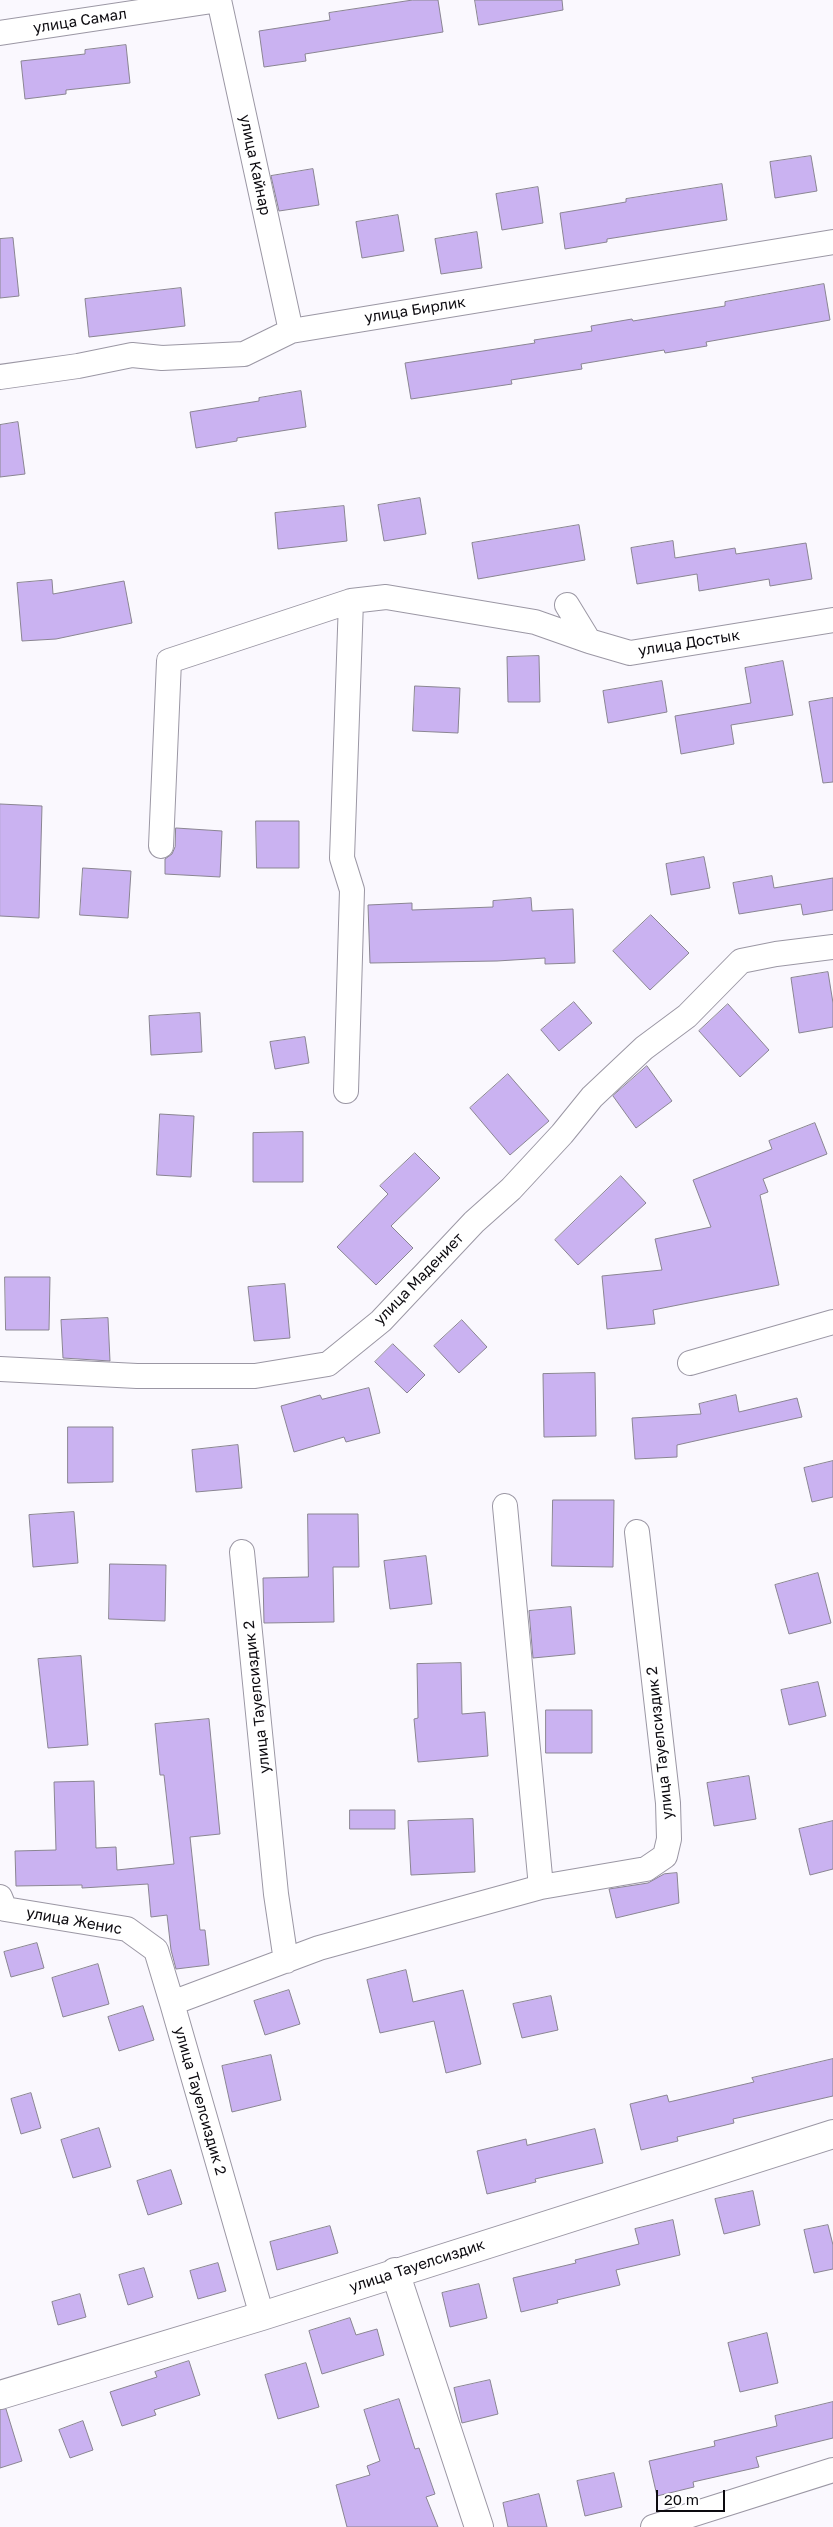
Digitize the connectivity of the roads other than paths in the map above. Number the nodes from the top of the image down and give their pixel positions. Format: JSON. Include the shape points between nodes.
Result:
{"nodes":[{"id":1,"x":220,"y":0,"type":"edge"},
{"id":2,"x":0,"y":33,"type":"edge"},
{"id":3,"x":833,"y":242,"type":"edge"},
{"id":4,"x":291,"y":331,"type":"junction"},
{"id":5,"x":0,"y":377,"type":"edge"},
{"id":6,"x":351,"y":601,"type":"junction"},
{"id":7,"x":567,"y":605,"type":"dead end"},
{"id":8,"x":833,"y":620,"type":"edge"},
{"id":9,"x":589,"y":641,"type":"junction"},
{"id":10,"x":161,"y":846,"type":"dead end"},
{"id":11,"x":833,"y":947,"type":"edge"},
{"id":12,"x":346,"y":1091,"type":"dead end"},
{"id":13,"x":833,"y":1322,"type":"edge"},
{"id":14,"x":690,"y":1363,"type":"dead end"},
{"id":15,"x":0,"y":1368,"type":"edge"},
{"id":16,"x":505,"y":1506,"type":"dead end"},
{"id":17,"x":637,"y":1532,"type":"dead end"},
{"id":18,"x":242,"y":1552,"type":"dead end"},
{"id":19,"x":541,"y":1887,"type":"junction"},
{"id":20,"x":0,"y":1897,"type":"edge"},
{"id":21,"x":286,"y":1961,"type":"junction"},
{"id":22,"x":172,"y":2003,"type":"junction"},
{"id":23,"x":833,"y":2134,"type":"edge"},
{"id":24,"x":395,"y":2272,"type":"junction"},
{"id":25,"x":262,"y":2316,"type":"junction"},
{"id":26,"x":0,"y":2395,"type":"edge"},
{"id":27,"x":833,"y":2470,"type":"edge"},
{"id":28,"x":479,"y":2527,"type":"edge"},
{"id":29,"x":653,"y":2527,"type":"edge"}],
"edges":[{"from":1,"to":2,"type":"street","name":"улица Самал"},
{"from":1,"to":4,"type":"street","name":"улица Кайнар"},
{"from":3,"to":4,"type":"street","name":"улица Бирлик"},
{"from":4,"to":5,"type":"street","name":"улица Бирлик","via":[[244,354],[162,358],[132,354],[78,366]]},
{"from":6,"to":9,"type":"street","name":"улица Достык","via":[[386,597],[534,622]]},
{"from":6,"to":10,"type":"street","name":"улица Достык","via":[[169,661]]},
{"from":6,"to":12,"type":"street","via":[[342,858],[352,890]]},
{"from":7,"to":9,"type":"street"},
{"from":8,"to":9,"type":"street","name":"улица Достык","via":[[630,652]]},
{"from":11,"to":15,"type":"street","name":"улица Мадениет","via":[[741,962],[687,1016],[644,1048],[592,1096],[562,1134],[381,1321],[328,1364],[255,1376],[137,1376]]},
{"from":13,"to":14,"type":"street"},
{"from":16,"to":19,"type":"street"},
{"from":17,"to":19,"type":"street","name":"улица Тауелсиздик 2","via":[[668,1803],[669,1839],[665,1856],[646,1869]]},
{"from":18,"to":21,"type":"street","name":"улица Тауелсиздик 2","via":[[276,1894]]},
{"from":19,"to":21,"type":"street","name":"улица Тауелсиздик 2","via":[[319,1948]]},
{"from":20,"to":22,"type":"street","name":"улица Женис","via":[[5,1909],[127,1929],[156,1950]]},
{"from":21,"to":22,"type":"street","name":"улица Тауелсиздик 2"},
{"from":22,"to":25,"type":"street","name":"улица Тауелсиздик 2"},
{"from":23,"to":24,"type":"street","name":"улица Тауелсиздик"},
{"from":24,"to":25,"type":"street","name":"улица Тауелсиздик"},
{"from":24,"to":28,"type":"street"},
{"from":25,"to":26,"type":"street","name":"улица Тауелсиздик"},
{"from":27,"to":29,"type":"street"}]}
